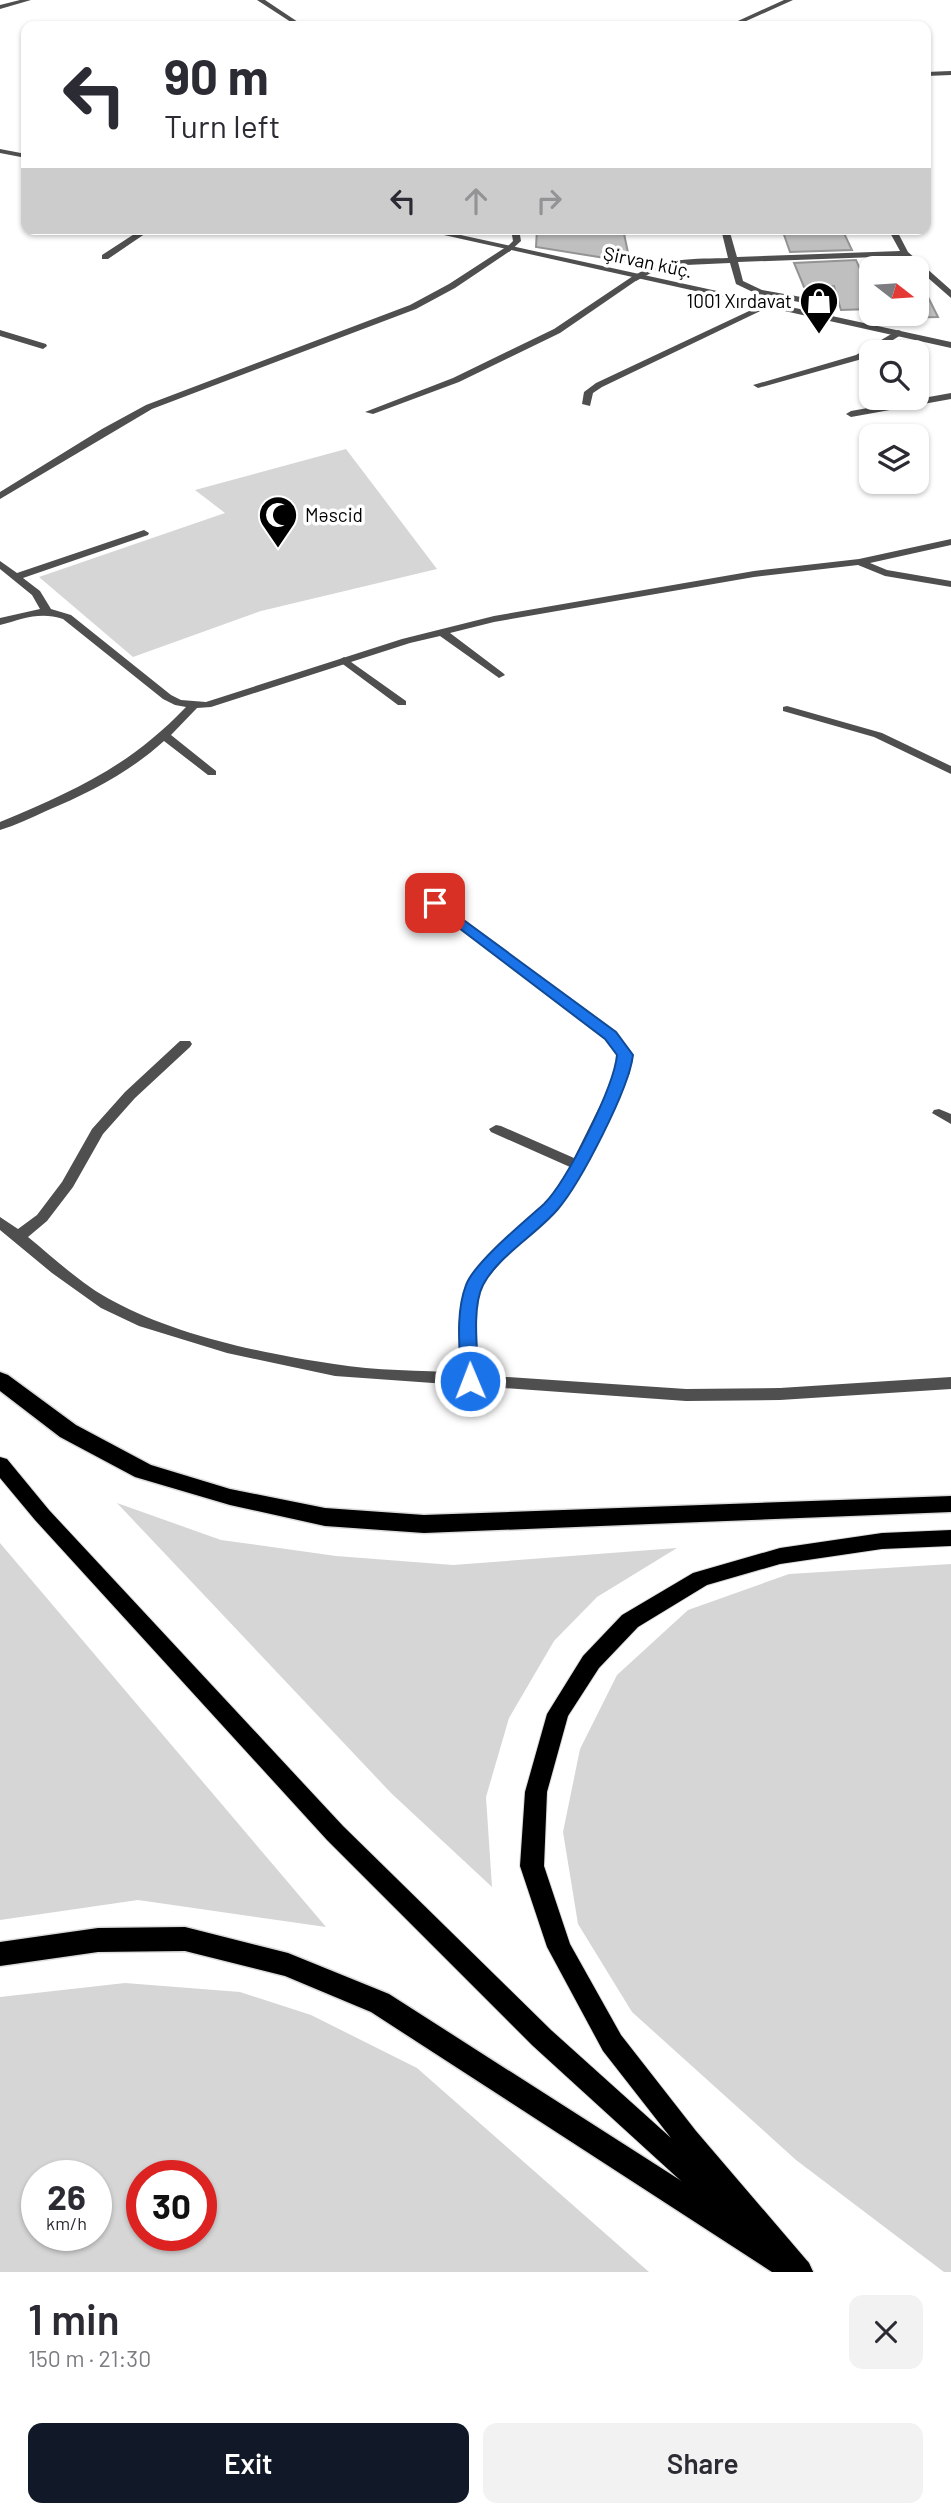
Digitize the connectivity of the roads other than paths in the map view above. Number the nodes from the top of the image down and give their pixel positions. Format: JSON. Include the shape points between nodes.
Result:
{"nodes":[{"id":1,"x":28,"y":0,"type":"edge"},
{"id":2,"x":260,"y":0,"type":"edge"},
{"id":3,"x":790,"y":0,"type":"edge"},
{"id":4,"x":0,"y":7,"type":"edge"},
{"id":5,"x":293,"y":21,"type":"edge"},
{"id":6,"x":742,"y":21,"type":"edge"},
{"id":7,"x":951,"y":73,"type":"edge"},
{"id":8,"x":931,"y":74,"type":"edge"},
{"id":9,"x":0,"y":151,"type":"edge"},
{"id":10,"x":21,"y":155,"type":"edge"},
{"id":11,"x":139,"y":235,"type":"edge"},
{"id":12,"x":451,"y":235,"type":"edge"},
{"id":13,"x":516,"y":235,"type":"edge"},
{"id":14,"x":726,"y":235,"type":"edge"},
{"id":15,"x":895,"y":235,"type":"edge"},
{"id":16,"x":509,"y":249,"type":"junction"},
{"id":17,"x":905,"y":253,"type":"junction"},
{"id":18,"x":105,"y":257,"type":"dead end"},
{"id":19,"x":732,"y":258,"type":"junction"},
{"id":20,"x":636,"y":278,"type":"junction"},
{"id":21,"x":951,"y":295,"type":"edge"},
{"id":22,"x":815,"y":302,"type":"dead end"},
{"id":23,"x":766,"y":306,"type":"junction"},
{"id":24,"x":0,"y":333,"type":"edge"},
{"id":25,"x":898,"y":333,"type":"junction"},
{"id":26,"x":950,"y":344,"type":"edge"},
{"id":27,"x":43,"y":346,"type":"dead end"},
{"id":28,"x":758,"y":385,"type":"dead end"},
{"id":29,"x":951,"y":396,"type":"edge"},
{"id":30,"x":587,"y":404,"type":"dead end"},
{"id":31,"x":370,"y":412,"type":"dead end"},
{"id":32,"x":851,"y":414,"type":"dead end"},
{"id":33,"x":0,"y":496,"type":"edge"},
{"id":34,"x":144,"y":533,"type":"dead end"},
{"id":35,"x":951,"y":542,"type":"edge"},
{"id":36,"x":859,"y":562,"type":"junction"},
{"id":37,"x":0,"y":564,"type":"edge"},
{"id":38,"x":15,"y":577,"type":"junction"},
{"id":39,"x":951,"y":584,"type":"edge"},
{"id":40,"x":46,"y":610,"type":"junction"},
{"id":41,"x":0,"y":622,"type":"edge"},
{"id":42,"x":440,"y":631,"type":"junction"},
{"id":43,"x":344,"y":660,"type":"junction"},
{"id":44,"x":499,"y":675,"type":"dead end"},
{"id":45,"x":402,"y":703,"type":"dead end"},
{"id":46,"x":193,"y":706,"type":"junction"},
{"id":47,"x":787,"y":709,"type":"dead end"},
{"id":48,"x":166,"y":737,"type":"junction"},
{"id":49,"x":951,"y":770,"type":"edge"},
{"id":50,"x":212,"y":772,"type":"dead end"},
{"id":51,"x":0,"y":826,"type":"edge"},
{"id":52,"x":435,"y":903,"type":"dead end"},
{"id":53,"x":186,"y":1044,"type":"dead end"},
{"id":54,"x":496,"y":1129,"type":"dead end"},
{"id":55,"x":578,"y":1165,"type":"junction"},
{"id":56,"x":0,"y":1222,"type":"edge"},
{"id":57,"x":18,"y":1237,"type":"junction"},
{"id":58,"x":0,"y":1380,"type":"edge"},
{"id":59,"x":470,"y":1381,"type":"junction"},
{"id":60,"x":951,"y":1383,"type":"edge"},
{"id":61,"x":0,"y":1464,"type":"edge"},
{"id":62,"x":951,"y":1504,"type":"edge"},
{"id":63,"x":951,"y":1538,"type":"edge"},
{"id":64,"x":0,"y":1954,"type":"edge"},
{"id":65,"x":799,"y":2272,"type":"edge"}],
"edges":[{"from":1,"to":4,"type":"street"},
{"from":2,"to":5,"type":"street"},
{"from":3,"to":6,"type":"street"},
{"from":7,"to":8,"type":"street"},
{"from":9,"to":10,"type":"street"},
{"from":11,"to":18,"type":"street"},
{"from":12,"to":16,"type":"street","name":"Şirvan küç."},
{"from":13,"to":16,"type":"street","via":[[517,241]]},
{"from":14,"to":19,"type":"street"},
{"from":15,"to":17,"type":"street"},
{"from":16,"to":20,"type":"street","name":"Şirvan küç."},
{"from":16,"to":33,"type":"street","via":[[413,307],[149,407]]},
{"from":17,"to":19,"type":"street"},
{"from":17,"to":21,"type":"street"},
{"from":19,"to":20,"type":"street","via":[[686,262]]},
{"from":19,"to":22,"type":"street","via":[[738,282],[746,287]]},
{"from":20,"to":23,"type":"street","name":"Şirvan küç."},
{"from":20,"to":31,"type":"street","via":[[557,331],[456,380]]},
{"from":23,"to":25,"type":"street","name":"Şirvan küç."},
{"from":23,"to":30,"type":"street","via":[[599,385],[589,392]]},
{"from":24,"to":27,"type":"street"},
{"from":25,"to":26,"type":"street","name":"Şirvan küç."},
{"from":25,"to":28,"type":"street","via":[[859,357]]},
{"from":29,"to":32,"type":"street"},
{"from":34,"to":38,"type":"street"},
{"from":35,"to":36,"type":"street"},
{"from":36,"to":39,"type":"street","via":[[898,576]]},
{"from":36,"to":42,"type":"street","via":[[754,575]]},
{"from":37,"to":38,"type":"street"},
{"from":38,"to":40,"type":"street","via":[[36,593]]},
{"from":40,"to":41,"type":"street"},
{"from":40,"to":46,"type":"street","via":[[67,617],[167,697]]},
{"from":42,"to":43,"type":"street"},
{"from":42,"to":44,"type":"street"},
{"from":43,"to":45,"type":"street"},
{"from":43,"to":46,"type":"street","via":[[235,697]]},
{"from":46,"to":48,"type":"street"},
{"from":47,"to":49,"type":"street","via":[[878,735]]},
{"from":48,"to":50,"type":"street"},
{"from":48,"to":51,"type":"street","via":[[109,778]]},
{"from":52,"to":55,"type":"street","via":[[611,1035],[625,1055],[623,1073]]},
{"from":53,"to":57,"type":"street","via":[[130,1094],[97,1132],[68,1184],[42,1217]]},
{"from":54,"to":55,"type":"street"},
{"from":55,"to":59,"type":"street","via":[[552,1205],[474,1284],[468,1314]]},
{"from":56,"to":57,"type":"street"},
{"from":57,"to":59,"type":"street","via":[[106,1304],[144,1322],[274,1359],[335,1370]]},
{"from":58,"to":62,"type":"highway","via":[[68,1431],[143,1471],[230,1497],[325,1517],[424,1524]]},
{"from":59,"to":60,"type":"street","via":[[686,1395]]},
{"from":61,"to":65,"type":"main road","via":[[335,1833],[542,2038]]},
{"from":63,"to":65,"type":"main road","via":[[882,1541],[780,1556],[700,1579],[630,1621],[590,1662],[558,1714],[536,1792],[532,1867],[559,1947],[611,2043]]},
{"from":64,"to":65,"type":"highway","via":[[98,1940],[185,1938],[288,1965],[380,2003]]}]}
